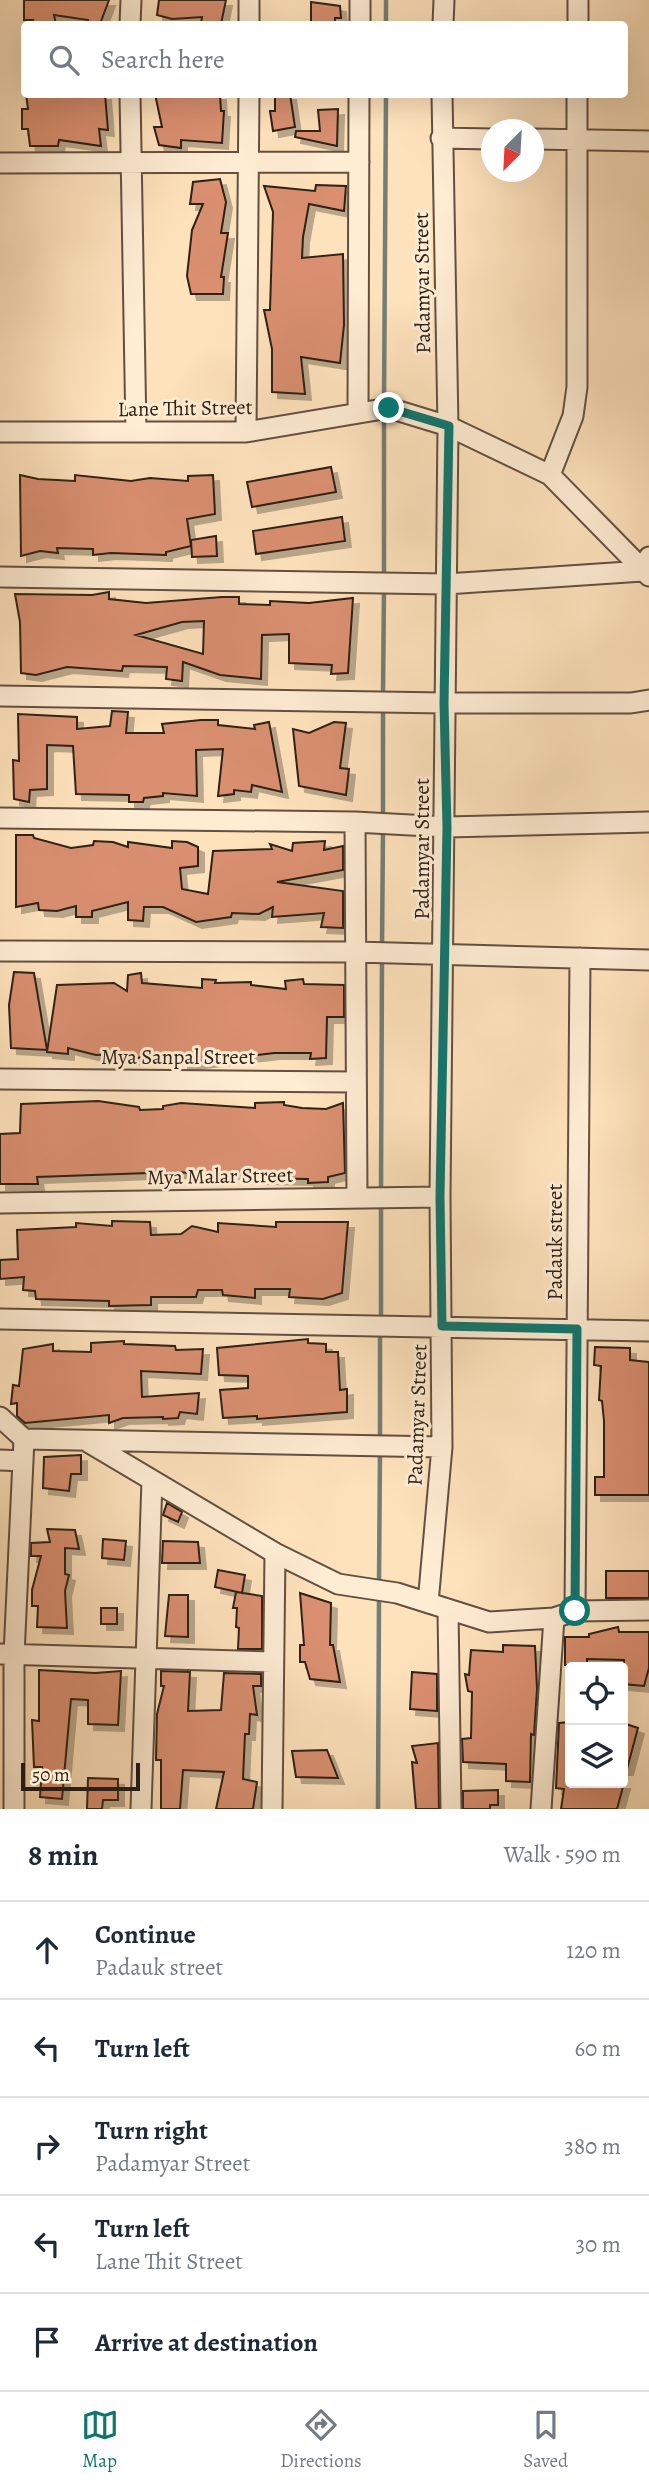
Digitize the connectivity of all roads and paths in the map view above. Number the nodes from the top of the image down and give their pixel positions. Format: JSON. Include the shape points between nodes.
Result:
{"nodes":[{"id":1,"x":131,"y":0,"type":"edge"},
{"id":2,"x":249,"y":0,"type":"edge"},
{"id":3,"x":360,"y":0,"type":"edge"},
{"id":4,"x":444,"y":0,"type":"edge"},
{"id":5,"x":578,"y":0,"type":"edge"},
{"id":6,"x":130,"y":21,"type":"edge"},
{"id":7,"x":249,"y":21,"type":"edge"},
{"id":8,"x":360,"y":21,"type":"edge"},
{"id":9,"x":443,"y":21,"type":"edge"},
{"id":10,"x":578,"y":21,"type":"edge"},
{"id":11,"x":130,"y":98,"type":"edge"},
{"id":12,"x":249,"y":98,"type":"edge"},
{"id":13,"x":359,"y":98,"type":"edge"},
{"id":14,"x":442,"y":98,"type":"edge"},
{"id":15,"x":577,"y":98,"type":"edge"},
{"id":16,"x":441,"y":138,"type":"junction"},
{"id":17,"x":481,"y":139,"type":"edge"},
{"id":18,"x":544,"y":139,"type":"edge"},
{"id":19,"x":577,"y":139,"type":"junction"},
{"id":20,"x":649,"y":141,"type":"edge"},
{"id":21,"x":0,"y":163,"type":"edge"},
{"id":22,"x":129,"y":163,"type":"junction"},
{"id":23,"x":250,"y":163,"type":"junction"},
{"id":24,"x":359,"y":163,"type":"junction"},
{"id":25,"x":358,"y":411,"type":"junction"},
{"id":26,"x":449,"y":426,"type":"junction"},
{"id":27,"x":0,"y":432,"type":"edge"},
{"id":28,"x":136,"y":432,"type":"junction"},
{"id":29,"x":246,"y":432,"type":"junction"},
{"id":30,"x":550,"y":475,"type":"junction"},
{"id":31,"x":647,"y":568,"type":"edge"},
{"id":32,"x":0,"y":577,"type":"edge"},
{"id":33,"x":446,"y":584,"type":"junction"},
{"id":34,"x":0,"y":696,"type":"edge"},
{"id":35,"x":649,"y":700,"type":"edge"},
{"id":36,"x":444,"y":703,"type":"junction"},
{"id":37,"x":0,"y":818,"type":"edge"},
{"id":38,"x":649,"y":821,"type":"edge"},
{"id":39,"x":355,"y":822,"type":"junction"},
{"id":40,"x":447,"y":827,"type":"junction"},
{"id":41,"x":0,"y":951,"type":"edge"},
{"id":42,"x":356,"y":953,"type":"junction"},
{"id":43,"x":445,"y":956,"type":"junction"},
{"id":44,"x":580,"y":958,"type":"junction"},
{"id":45,"x":649,"y":960,"type":"edge"},
{"id":46,"x":0,"y":1079,"type":"edge"},
{"id":47,"x":356,"y":1082,"type":"junction"},
{"id":48,"x":357,"y":1196,"type":"junction"},
{"id":49,"x":440,"y":1197,"type":"junction"},
{"id":50,"x":0,"y":1203,"type":"edge"},
{"id":51,"x":0,"y":1319,"type":"edge"},
{"id":52,"x":442,"y":1326,"type":"junction"},
{"id":53,"x":577,"y":1329,"type":"junction"},
{"id":54,"x":649,"y":1331,"type":"edge"},
{"id":55,"x":0,"y":1417,"type":"edge"},
{"id":56,"x":24,"y":1439,"type":"junction"},
{"id":57,"x":88,"y":1442,"type":"junction"},
{"id":58,"x":442,"y":1447,"type":"junction"},
{"id":59,"x":0,"y":1460,"type":"edge"},
{"id":60,"x":23,"y":1461,"type":"junction"},
{"id":61,"x":152,"y":1480,"type":"junction"},
{"id":62,"x":275,"y":1553,"type":"junction"},
{"id":63,"x":428,"y":1603,"type":"junction"},
{"id":64,"x":649,"y":1610,"type":"edge"},
{"id":65,"x":448,"y":1611,"type":"junction"},
{"id":66,"x":575,"y":1611,"type":"junction"},
{"id":67,"x":554,"y":1618,"type":"junction"},
{"id":68,"x":7,"y":1655,"type":"edge"},
{"id":69,"x":146,"y":1658,"type":"junction"},
{"id":70,"x":272,"y":1662,"type":"junction"},
{"id":71,"x":14,"y":1809,"type":"edge"},
{"id":72,"x":141,"y":1809,"type":"edge"},
{"id":73,"x":272,"y":1809,"type":"edge"},
{"id":74,"x":451,"y":1809,"type":"edge"},
{"id":75,"x":541,"y":1809,"type":"edge"}],
"edges":[{"from":1,"to":6,"type":"street"},
{"from":2,"to":7,"type":"street"},
{"from":3,"to":8,"type":"street"},
{"from":4,"to":9,"type":"street"},
{"from":5,"to":10,"type":"street"},
{"from":11,"to":22,"type":"street"},
{"from":12,"to":23,"type":"street"},
{"from":13,"to":24,"type":"street"},
{"from":14,"to":16,"type":"street","name":"Padamyar Street"},
{"from":15,"to":19,"type":"street"},
{"from":16,"to":17,"type":"street"},
{"from":16,"to":26,"type":"street","name":"Padamyar Street"},
{"from":18,"to":19,"type":"street"},
{"from":19,"to":20,"type":"street"},
{"from":19,"to":30,"type":"street","via":[[577,387],[573,416]]},
{"from":21,"to":22,"type":"street"},
{"from":22,"to":23,"type":"street"},
{"from":22,"to":28,"type":"street"},
{"from":23,"to":24,"type":"street"},
{"from":23,"to":29,"type":"street"},
{"from":24,"to":25,"type":"street"},
{"from":25,"to":26,"type":"street","name":"Lane Thit Street","via":[[389,408]]},
{"from":25,"to":29,"type":"street","name":"Lane Thit Street"},
{"from":26,"to":30,"type":"street","name":"Lane Thit Street"},
{"from":26,"to":33,"type":"street","name":"Padamyar Street"},
{"from":27,"to":28,"type":"street","name":"Lane Thit Street"},
{"from":28,"to":29,"type":"street","name":"Lane Thit Street"},
{"from":30,"to":31,"type":"street","name":"Lane Thit Street"},
{"from":31,"to":33,"type":"street"},
{"from":32,"to":33,"type":"street"},
{"from":33,"to":36,"type":"street","name":"Padamyar Street"},
{"from":34,"to":36,"type":"street"},
{"from":35,"to":36,"type":"street"},
{"from":36,"to":40,"type":"street","name":"Padamyar Street"},
{"from":37,"to":39,"type":"street"},
{"from":38,"to":40,"type":"street"},
{"from":39,"to":40,"type":"street"},
{"from":39,"to":42,"type":"street"},
{"from":40,"to":43,"type":"street","name":"Padamyar Street"},
{"from":41,"to":42,"type":"street"},
{"from":42,"to":43,"type":"street"},
{"from":42,"to":47,"type":"street"},
{"from":43,"to":44,"type":"street"},
{"from":43,"to":49,"type":"street","name":"Padamyar Street"},
{"from":44,"to":45,"type":"street"},
{"from":44,"to":53,"type":"street","name":"Padauk street"},
{"from":46,"to":47,"type":"street","name":"Mya Sanpal Street"},
{"from":47,"to":48,"type":"street"},
{"from":48,"to":49,"type":"street","name":"Mya Malar Street"},
{"from":48,"to":50,"type":"street","name":"Mya Malar Street"},
{"from":49,"to":52,"type":"street","name":"Padamyar Street"},
{"from":51,"to":52,"type":"street"},
{"from":52,"to":53,"type":"street"},
{"from":52,"to":58,"type":"street","name":"Padamyar Street"},
{"from":53,"to":54,"type":"street"},
{"from":53,"to":66,"type":"street","name":"Padauk street"},
{"from":55,"to":56,"type":"street"},
{"from":56,"to":57,"type":"street"},
{"from":56,"to":60,"type":"street"},
{"from":57,"to":58,"type":"street"},
{"from":57,"to":61,"type":"street"},
{"from":58,"to":63,"type":"street","name":"Padamyar Street"},
{"from":59,"to":60,"type":"street"},
{"from":60,"to":68,"type":"street"},
{"from":61,"to":62,"type":"street"},
{"from":61,"to":69,"type":"street"},
{"from":62,"to":63,"type":"street","via":[[338,1584]]},
{"from":62,"to":70,"type":"street"},
{"from":63,"to":65,"type":"street"},
{"from":64,"to":66,"type":"street"},
{"from":65,"to":67,"type":"street","via":[[489,1622]]},
{"from":65,"to":74,"type":"street"},
{"from":66,"to":67,"type":"street"},
{"from":67,"to":75,"type":"street"},
{"from":68,"to":69,"type":"street"},
{"from":68,"to":71,"type":"street"},
{"from":69,"to":70,"type":"street"},
{"from":69,"to":72,"type":"street"},
{"from":70,"to":73,"type":"street"}]}
